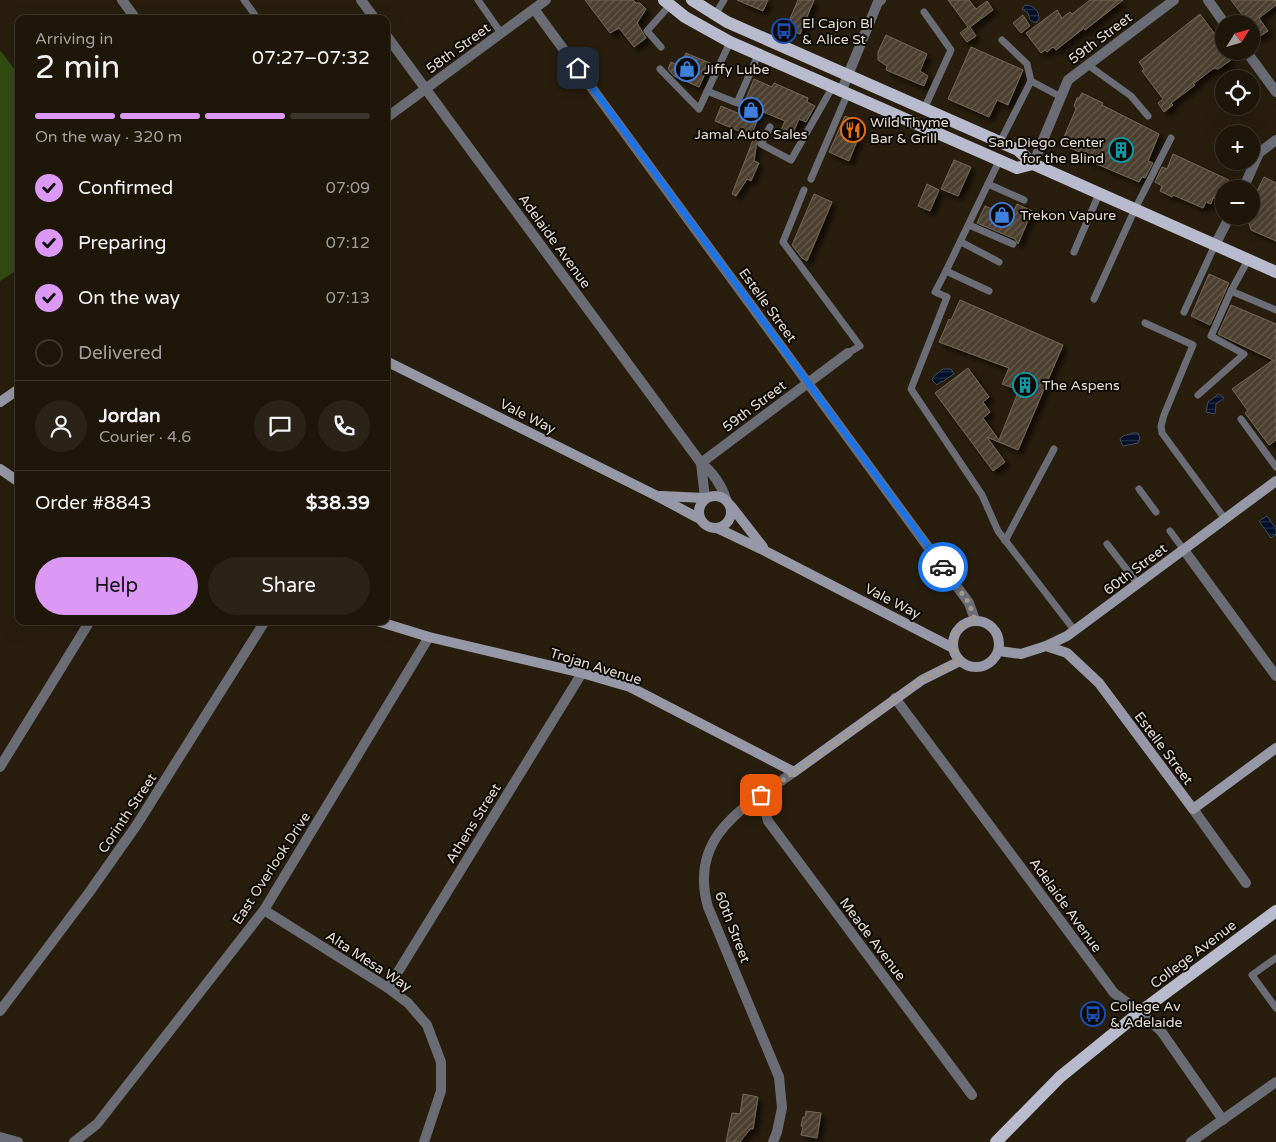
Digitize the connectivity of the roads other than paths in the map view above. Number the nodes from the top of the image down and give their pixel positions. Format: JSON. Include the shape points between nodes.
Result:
{"nodes":[{"id":1,"x":122,"y":0,"type":"edge"},
{"id":2,"x":244,"y":0,"type":"edge"},
{"id":3,"x":361,"y":0,"type":"edge"},
{"id":4,"x":478,"y":0,"type":"edge"},
{"id":5,"x":546,"y":0,"type":"edge"},
{"id":6,"x":692,"y":0,"type":"edge"},
{"id":7,"x":724,"y":0,"type":"edge"},
{"id":8,"x":881,"y":0,"type":"edge"},
{"id":9,"x":1174,"y":0,"type":"edge"},
{"id":10,"x":1208,"y":0,"type":"edge"},
{"id":11,"x":667,"y":2,"type":"edge"},
{"id":12,"x":534,"y":9,"type":"junction"},
{"id":13,"x":924,"y":12,"type":"dead end"},
{"id":14,"x":133,"y":15,"type":"edge"},
{"id":15,"x":255,"y":15,"type":"edge"},
{"id":16,"x":372,"y":15,"type":"edge"},
{"id":17,"x":716,"y":15,"type":"junction"},
{"id":18,"x":1219,"y":15,"type":"edge"},
{"id":19,"x":501,"y":33,"type":"junction"},
{"id":20,"x":390,"y":39,"type":"edge"},
{"id":21,"x":1002,"y":40,"type":"dead end"},
{"id":22,"x":730,"y":42,"type":"junction"},
{"id":23,"x":661,"y":47,"type":"dead end"},
{"id":24,"x":758,"y":55,"type":"junction"},
{"id":25,"x":1253,"y":60,"type":"edge"},
{"id":26,"x":1088,"y":65,"type":"junction"},
{"id":27,"x":660,"y":69,"type":"dead end"},
{"id":28,"x":848,"y":76,"type":"junction"},
{"id":29,"x":1031,"y":80,"type":"junction"},
{"id":30,"x":426,"y":88,"type":"junction"},
{"id":31,"x":707,"y":91,"type":"junction"},
{"id":32,"x":840,"y":92,"type":"junction"},
{"id":33,"x":1276,"y":92,"type":"edge"},
{"id":34,"x":1061,"y":97,"type":"junction"},
{"id":35,"x":924,"y":109,"type":"junction"},
{"id":36,"x":390,"y":115,"type":"edge"},
{"id":37,"x":1148,"y":116,"type":"dead end"},
{"id":38,"x":770,"y":127,"type":"dead end"},
{"id":39,"x":1171,"y":138,"type":"dead end"},
{"id":40,"x":1276,"y":140,"type":"edge"},
{"id":41,"x":1000,"y":142,"type":"junction"},
{"id":42,"x":1260,"y":152,"type":"edge"},
{"id":43,"x":998,"y":160,"type":"junction"},
{"id":44,"x":1033,"y":164,"type":"junction"},
{"id":45,"x":811,"y":179,"type":"dead end"},
{"id":46,"x":988,"y":184,"type":"junction"},
{"id":47,"x":804,"y":190,"type":"dead end"},
{"id":48,"x":1099,"y":194,"type":"junction"},
{"id":49,"x":1024,"y":200,"type":"dead end"},
{"id":50,"x":1135,"y":210,"type":"junction"},
{"id":51,"x":968,"y":225,"type":"junction"},
{"id":52,"x":1225,"y":225,"type":"edge"},
{"id":53,"x":960,"y":242,"type":"junction"},
{"id":54,"x":1013,"y":244,"type":"dead end"},
{"id":55,"x":1215,"y":245,"type":"junction"},
{"id":56,"x":1074,"y":252,"type":"dead end"},
{"id":57,"x":1248,"y":260,"type":"junction"},
{"id":58,"x":999,"y":262,"type":"dead end"},
{"id":59,"x":946,"y":271,"type":"junction"},
{"id":60,"x":1276,"y":272,"type":"edge"},
{"id":61,"x":989,"y":290,"type":"dead end"},
{"id":62,"x":1232,"y":291,"type":"junction"},
{"id":63,"x":1094,"y":299,"type":"dead end"},
{"id":64,"x":1276,"y":310,"type":"edge"},
{"id":65,"x":1184,"y":312,"type":"dead end"},
{"id":66,"x":1145,"y":323,"type":"dead end"},
{"id":67,"x":848,"y":353,"type":"joint"},
{"id":68,"x":390,"y":363,"type":"edge"},
{"id":69,"x":808,"y":383,"type":"junction"},
{"id":70,"x":15,"y":392,"type":"edge"},
{"id":71,"x":1198,"y":395,"type":"dead end"},
{"id":72,"x":0,"y":402,"type":"edge"},
{"id":73,"x":1241,"y":419,"type":"dead end"},
{"id":74,"x":1054,"y":449,"type":"dead end"},
{"id":75,"x":701,"y":463,"type":"junction"},
{"id":76,"x":1276,"y":467,"type":"edge"},
{"id":77,"x":0,"y":469,"type":"edge"},
{"id":78,"x":15,"y":479,"type":"edge"},
{"id":79,"x":1276,"y":481,"type":"edge"},
{"id":80,"x":1139,"y":489,"type":"dead end"},
{"id":81,"x":657,"y":496,"type":"junction"},
{"id":82,"x":706,"y":498,"type":"junction"},
{"id":83,"x":727,"y":501,"type":"junction"},
{"id":84,"x":1156,"y":512,"type":"dead end"},
{"id":85,"x":700,"y":519,"type":"junction"},
{"id":86,"x":1225,"y":519,"type":"junction"},
{"id":87,"x":717,"y":528,"type":"junction"},
{"id":88,"x":1170,"y":531,"type":"dead end"},
{"id":89,"x":1005,"y":541,"type":"junction"},
{"id":90,"x":1107,"y":544,"type":"dead end"},
{"id":91,"x":1184,"y":550,"type":"junction"},
{"id":92,"x":767,"y":552,"type":"junction"},
{"id":93,"x":1138,"y":584,"type":"junction"},
{"id":94,"x":975,"y":620,"type":"junction"},
{"id":95,"x":88,"y":625,"type":"edge"},
{"id":96,"x":262,"y":625,"type":"edge"},
{"id":97,"x":390,"y":625,"type":"edge"},
{"id":98,"x":1075,"y":630,"type":"junction"},
{"id":99,"x":429,"y":637,"type":"junction"},
{"id":100,"x":1046,"y":646,"type":"junction"},
{"id":101,"x":953,"y":648,"type":"junction"},
{"id":102,"x":999,"y":651,"type":"junction"},
{"id":103,"x":960,"y":661,"type":"junction"},
{"id":104,"x":582,"y":673,"type":"junction"},
{"id":105,"x":1276,"y":676,"type":"edge"},
{"id":106,"x":895,"y":698,"type":"junction"},
{"id":107,"x":1276,"y":748,"type":"edge"},
{"id":108,"x":0,"y":767,"type":"edge"},
{"id":109,"x":794,"y":772,"type":"junction"},
{"id":110,"x":761,"y":795,"type":"junction"},
{"id":111,"x":1192,"y":809,"type":"junction"},
{"id":112,"x":1246,"y":883,"type":"dead end"},
{"id":113,"x":264,"y":910,"type":"junction"},
{"id":114,"x":1276,"y":912,"type":"edge"},
{"id":115,"x":1276,"y":958,"type":"edge"},
{"id":116,"x":388,"y":988,"type":"junction"},
{"id":117,"x":1276,"y":1008,"type":"edge"},
{"id":118,"x":0,"y":1011,"type":"edge"},
{"id":119,"x":1140,"y":1012,"type":"junction"},
{"id":120,"x":1276,"y":1082,"type":"edge"},
{"id":121,"x":972,"y":1095,"type":"dead end"},
{"id":122,"x":1223,"y":1120,"type":"junction"},
{"id":123,"x":0,"y":1137,"type":"edge"},
{"id":124,"x":18,"y":1142,"type":"edge"},
{"id":125,"x":74,"y":1142,"type":"edge"},
{"id":126,"x":424,"y":1142,"type":"edge"},
{"id":127,"x":773,"y":1142,"type":"edge"},
{"id":128,"x":996,"y":1142,"type":"edge"},
{"id":129,"x":1191,"y":1142,"type":"edge"}],
"edges":[{"from":1,"to":14,"type":"street"},
{"from":2,"to":15,"type":"lane"},
{"from":3,"to":16,"type":"street"},
{"from":4,"to":19,"type":"lane"},
{"from":5,"to":12,"type":"street","name":"58th Street"},
{"from":6,"to":17,"type":"main road"},
{"from":7,"to":17,"type":"lane"},
{"from":8,"to":28,"type":"street"},
{"from":9,"to":26,"type":"street","name":"59th Street"},
{"from":10,"to":18,"type":"street"},
{"from":11,"to":22,"type":"main road","via":[[685,17]]},
{"from":11,"to":23,"type":"lane","via":[[648,30]]},
{"from":12,"to":19,"type":"street","name":"58th Street"},
{"from":12,"to":69,"type":"street","name":"Estelle Street"},
{"from":13,"to":35,"type":"lane","via":[[951,50]]},
{"from":17,"to":28,"type":"main road"},
{"from":19,"to":30,"type":"street","name":"58th Street"},
{"from":20,"to":30,"type":"street","name":"Adelaide Avenue"},
{"from":21,"to":29,"type":"lane","via":[[1026,64]]},
{"from":22,"to":24,"type":"main road"},
{"from":22,"to":31,"type":"lane"},
{"from":24,"to":31,"type":"lane","via":[[737,102]]},
{"from":24,"to":32,"type":"main road"},
{"from":25,"to":33,"type":"street"},
{"from":26,"to":34,"type":"street","name":"59th Street","via":[[1068,80]]},
{"from":26,"to":37,"type":"lane","via":[[1131,96]]},
{"from":27,"to":31,"type":"lane","via":[[699,110]]},
{"from":28,"to":32,"type":"street"},
{"from":28,"to":35,"type":"main road"},
{"from":29,"to":34,"type":"lane"},
{"from":29,"to":41,"type":"lane"},
{"from":30,"to":36,"type":"street","name":"58th Street"},
{"from":30,"to":75,"type":"street","name":"Adelaide Avenue"},
{"from":32,"to":38,"type":"lane","via":[[791,160],[761,144]]},
{"from":32,"to":43,"type":"main road"},
{"from":32,"to":45,"type":"lane"},
{"from":34,"to":44,"type":"street","name":"59th Street"},
{"from":35,"to":41,"type":"main road"},
{"from":39,"to":50,"type":"lane"},
{"from":40,"to":42,"type":"street"},
{"from":41,"to":44,"type":"main road","via":[[1018,150]]},
{"from":43,"to":44,"type":"main road","via":[[1017,168]]},
{"from":43,"to":46,"type":"lane"},
{"from":44,"to":48,"type":"main road"},
{"from":46,"to":49,"type":"lane"},
{"from":46,"to":51,"type":"lane"},
{"from":47,"to":67,"type":"lane","via":[[783,242],[860,346]]},
{"from":48,"to":50,"type":"main road"},
{"from":48,"to":56,"type":"lane"},
{"from":50,"to":55,"type":"main road"},
{"from":50,"to":63,"type":"lane"},
{"from":51,"to":53,"type":"lane"},
{"from":51,"to":54,"type":"lane"},
{"from":52,"to":55,"type":"street"},
{"from":53,"to":58,"type":"lane"},
{"from":53,"to":59,"type":"lane"},
{"from":55,"to":57,"type":"main road"},
{"from":55,"to":65,"type":"lane"},
{"from":57,"to":60,"type":"main road"},
{"from":57,"to":62,"type":"lane"},
{"from":59,"to":61,"type":"lane"},
{"from":59,"to":89,"type":"lane","via":[[936,292],[948,297],[911,389],[982,496]]},
{"from":62,"to":64,"type":"lane"},
{"from":62,"to":71,"type":"lane","via":[[1211,336],[1244,354]]},
{"from":66,"to":86,"type":"lane","via":[[1193,346],[1164,416],[1162,433]]},
{"from":67,"to":69,"type":"street","name":"59th Street"},
{"from":68,"to":81,"type":"street","name":"Vale Way"},
{"from":69,"to":75,"type":"street","name":"59th Street"},
{"from":69,"to":94,"type":"street","name":"Estelle Street","via":[[969,603]]},
{"from":70,"to":72,"type":"street"},
{"from":73,"to":76,"type":"lane"},
{"from":74,"to":89,"type":"lane"},
{"from":75,"to":82,"type":"street","name":"Adelaide Avenue"},
{"from":75,"to":83,"type":"street","name":"Adelaide Avenue","via":[[723,489]]},
{"from":77,"to":78,"type":"street"},
{"from":79,"to":86,"type":"street","name":"60th Street"},
{"from":80,"to":84,"type":"lane"},
{"from":81,"to":82,"type":"street","name":"Vale Way"},
{"from":81,"to":85,"type":"street","name":"Vale Way"},
{"from":82,"to":83,"type":"street","name":"Vale Way","via":[[716,495]]},
{"from":82,"to":85,"type":"street","via":[[699,505]]},
{"from":83,"to":87,"type":"street","via":[[731,508],[729,519]]},
{"from":83,"to":92,"type":"street","name":"Vale Way"},
{"from":85,"to":87,"type":"street","name":"Vale Way","via":[[707,526]]},
{"from":86,"to":91,"type":"street","name":"60th Street"},
{"from":87,"to":92,"type":"street","name":"Vale Way"},
{"from":88,"to":91,"type":"lane"},
{"from":89,"to":98,"type":"lane"},
{"from":90,"to":93,"type":"lane"},
{"from":91,"to":93,"type":"street","name":"60th Street"},
{"from":91,"to":105,"type":"street"},
{"from":92,"to":101,"type":"street","name":"Vale Way"},
{"from":93,"to":98,"type":"street","name":"60th Street"},
{"from":94,"to":101,"type":"street","via":[[963,624],[954,634]]},
{"from":94,"to":102,"type":"street","via":[[987,622],[995,629],[1000,639]]},
{"from":95,"to":108,"type":"street"},
{"from":96,"to":118,"type":"street","name":"Corinth Street","via":[[136,826]]},
{"from":97,"to":99,"type":"street","name":"Trojan Avenue"},
{"from":98,"to":100,"type":"street","name":"60th Street"},
{"from":99,"to":104,"type":"street","name":"Trojan Avenue"},
{"from":99,"to":113,"type":"street","name":"East Overlook Drive"},
{"from":100,"to":102,"type":"street","name":"60th Street","via":[[1021,654]]},
{"from":100,"to":111,"type":"street","name":"Estelle Street","via":[[1067,653],[1099,683]]},
{"from":101,"to":103,"type":"street"},
{"from":102,"to":103,"type":"street","via":[[993,661],[982,667],[970,667]]},
{"from":103,"to":106,"type":"street","name":"60th Street","via":[[932,674]]},
{"from":104,"to":109,"type":"street","name":"Trojan Avenue","via":[[630,687]]},
{"from":104,"to":116,"type":"street","name":"Athens Street"},
{"from":106,"to":109,"type":"street","name":"60th Street"},
{"from":106,"to":119,"type":"street","name":"Adelaide Avenue","via":[[1114,993]]},
{"from":107,"to":111,"type":"street"},
{"from":109,"to":110,"type":"street","name":"60th Street"},
{"from":110,"to":121,"type":"street","name":"Meade Avenue","via":[[768,820]]},
{"from":110,"to":127,"type":"street","name":"60th Street","via":[[729,820],[715,836],[706,859],[703,883],[708,907],[778,1077],[782,1108]]},
{"from":111,"to":112,"type":"street","name":"Estelle Street"},
{"from":113,"to":116,"type":"street","name":"Alta Mesa Way"},
{"from":113,"to":125,"type":"street","name":"East Overlook Drive","via":[[97,1124]]},
{"from":114,"to":119,"type":"main road","name":"College Avenue"},
{"from":115,"to":117,"type":"lane","via":[[1252,975]]},
{"from":116,"to":126,"type":"street","name":"Alta Mesa Way","via":[[408,1003],[427,1025],[441,1062],[440,1091]]},
{"from":119,"to":122,"type":"street","name":"Adelaide Avenue","via":[[1161,1031]]},
{"from":119,"to":128,"type":"main road","name":"College Avenue","via":[[1060,1077]]},
{"from":120,"to":122,"type":"street"},
{"from":122,"to":129,"type":"street"},
{"from":123,"to":124,"type":"street"}]}
